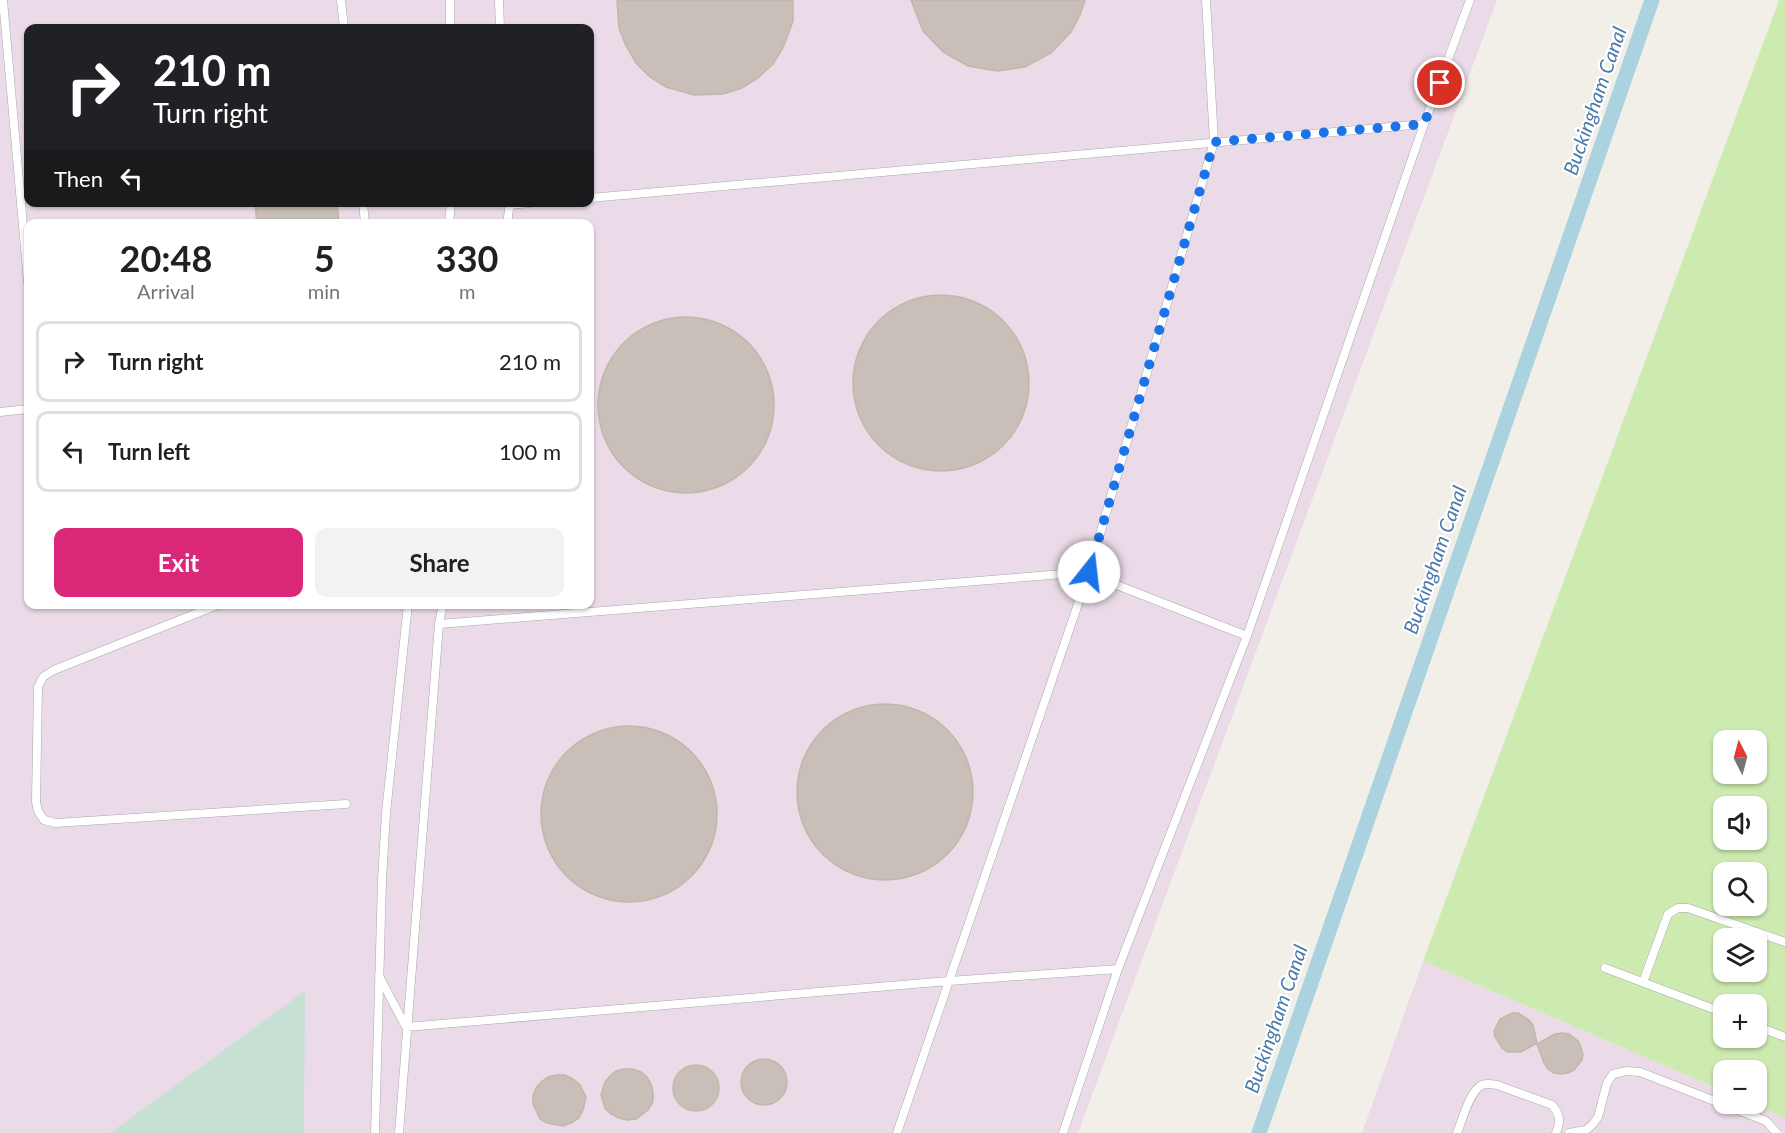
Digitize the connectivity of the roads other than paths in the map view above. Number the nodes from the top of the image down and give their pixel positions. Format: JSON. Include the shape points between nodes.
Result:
{"nodes":[{"id":1,"x":3,"y":0,"type":"edge"},
{"id":2,"x":340,"y":0,"type":"edge"},
{"id":3,"x":450,"y":0,"type":"edge"},
{"id":4,"x":499,"y":0,"type":"edge"},
{"id":5,"x":1206,"y":0,"type":"edge"},
{"id":6,"x":1470,"y":0,"type":"edge"},
{"id":7,"x":343,"y":24,"type":"edge"},
{"id":8,"x":450,"y":24,"type":"edge"},
{"id":9,"x":500,"y":24,"type":"edge"},
{"id":10,"x":1424,"y":124,"type":"junction"},
{"id":11,"x":1214,"y":142,"type":"junction"},
{"id":12,"x":594,"y":198,"type":"edge"},
{"id":13,"x":24,"y":237,"type":"edge"},
{"id":14,"x":24,"y":409,"type":"edge"},
{"id":15,"x":0,"y":412,"type":"edge"},
{"id":16,"x":1089,"y":572,"type":"junction"},
{"id":17,"x":207,"y":609,"type":"edge"},
{"id":18,"x":407,"y":609,"type":"edge"},
{"id":19,"x":442,"y":609,"type":"edge"},
{"id":20,"x":439,"y":624,"type":"junction"},
{"id":21,"x":1247,"y":636,"type":"junction"},
{"id":22,"x":346,"y":804,"type":"dead end"},
{"id":23,"x":1785,"y":942,"type":"edge"},
{"id":24,"x":1605,"y":968,"type":"dead end"},
{"id":25,"x":1118,"y":969,"type":"junction"},
{"id":26,"x":380,"y":976,"type":"junction"},
{"id":27,"x":949,"y":981,"type":"junction"},
{"id":28,"x":1643,"y":982,"type":"junction"},
{"id":29,"x":1713,"y":1009,"type":"edge"},
{"id":30,"x":406,"y":1027,"type":"junction"},
{"id":31,"x":1767,"y":1030,"type":"edge"},
{"id":32,"x":1785,"y":1037,"type":"edge"},
{"id":33,"x":375,"y":1133,"type":"edge"},
{"id":34,"x":399,"y":1133,"type":"edge"},
{"id":35,"x":897,"y":1133,"type":"edge"},
{"id":36,"x":1063,"y":1133,"type":"edge"},
{"id":37,"x":1457,"y":1133,"type":"edge"},
{"id":38,"x":1556,"y":1133,"type":"edge"},
{"id":39,"x":1569,"y":1133,"type":"edge"},
{"id":40,"x":1777,"y":1133,"type":"edge"}],
"edges":[{"from":1,"to":13,"type":"lane"},
{"from":2,"to":7,"type":"lane"},
{"from":3,"to":8,"type":"lane"},
{"from":4,"to":9,"type":"lane"},
{"from":5,"to":11,"type":"lane"},
{"from":6,"to":10,"type":"lane"},
{"from":10,"to":11,"type":"lane"},
{"from":10,"to":21,"type":"lane"},
{"from":11,"to":12,"type":"lane"},
{"from":11,"to":16,"type":"lane"},
{"from":14,"to":15,"type":"lane"},
{"from":16,"to":20,"type":"lane"},
{"from":16,"to":21,"type":"lane"},
{"from":16,"to":27,"type":"lane"},
{"from":17,"to":22,"type":"lane","via":[[43,677],[38,687],[36,802],[44,820],[56,823]]},
{"from":18,"to":26,"type":"lane","via":[[386,813]]},
{"from":19,"to":20,"type":"lane"},
{"from":20,"to":30,"type":"lane"},
{"from":21,"to":25,"type":"lane"},
{"from":23,"to":28,"type":"lane","via":[[1689,908],[1678,909],[1668,914]]},
{"from":24,"to":28,"type":"lane"},
{"from":25,"to":27,"type":"lane"},
{"from":25,"to":36,"type":"lane"},
{"from":26,"to":30,"type":"lane"},
{"from":26,"to":33,"type":"lane"},
{"from":27,"to":30,"type":"lane"},
{"from":27,"to":35,"type":"lane"},
{"from":28,"to":29,"type":"lane"},
{"from":30,"to":34,"type":"lane"},
{"from":31,"to":32,"type":"lane"},
{"from":37,"to":38,"type":"lane","via":[[1474,1091],[1489,1084],[1552,1105],[1559,1116]]},
{"from":39,"to":40,"type":"lane","via":[[1586,1130],[1593,1124],[1607,1083],[1613,1074],[1627,1071],[1640,1072],[1766,1122]]}]}
